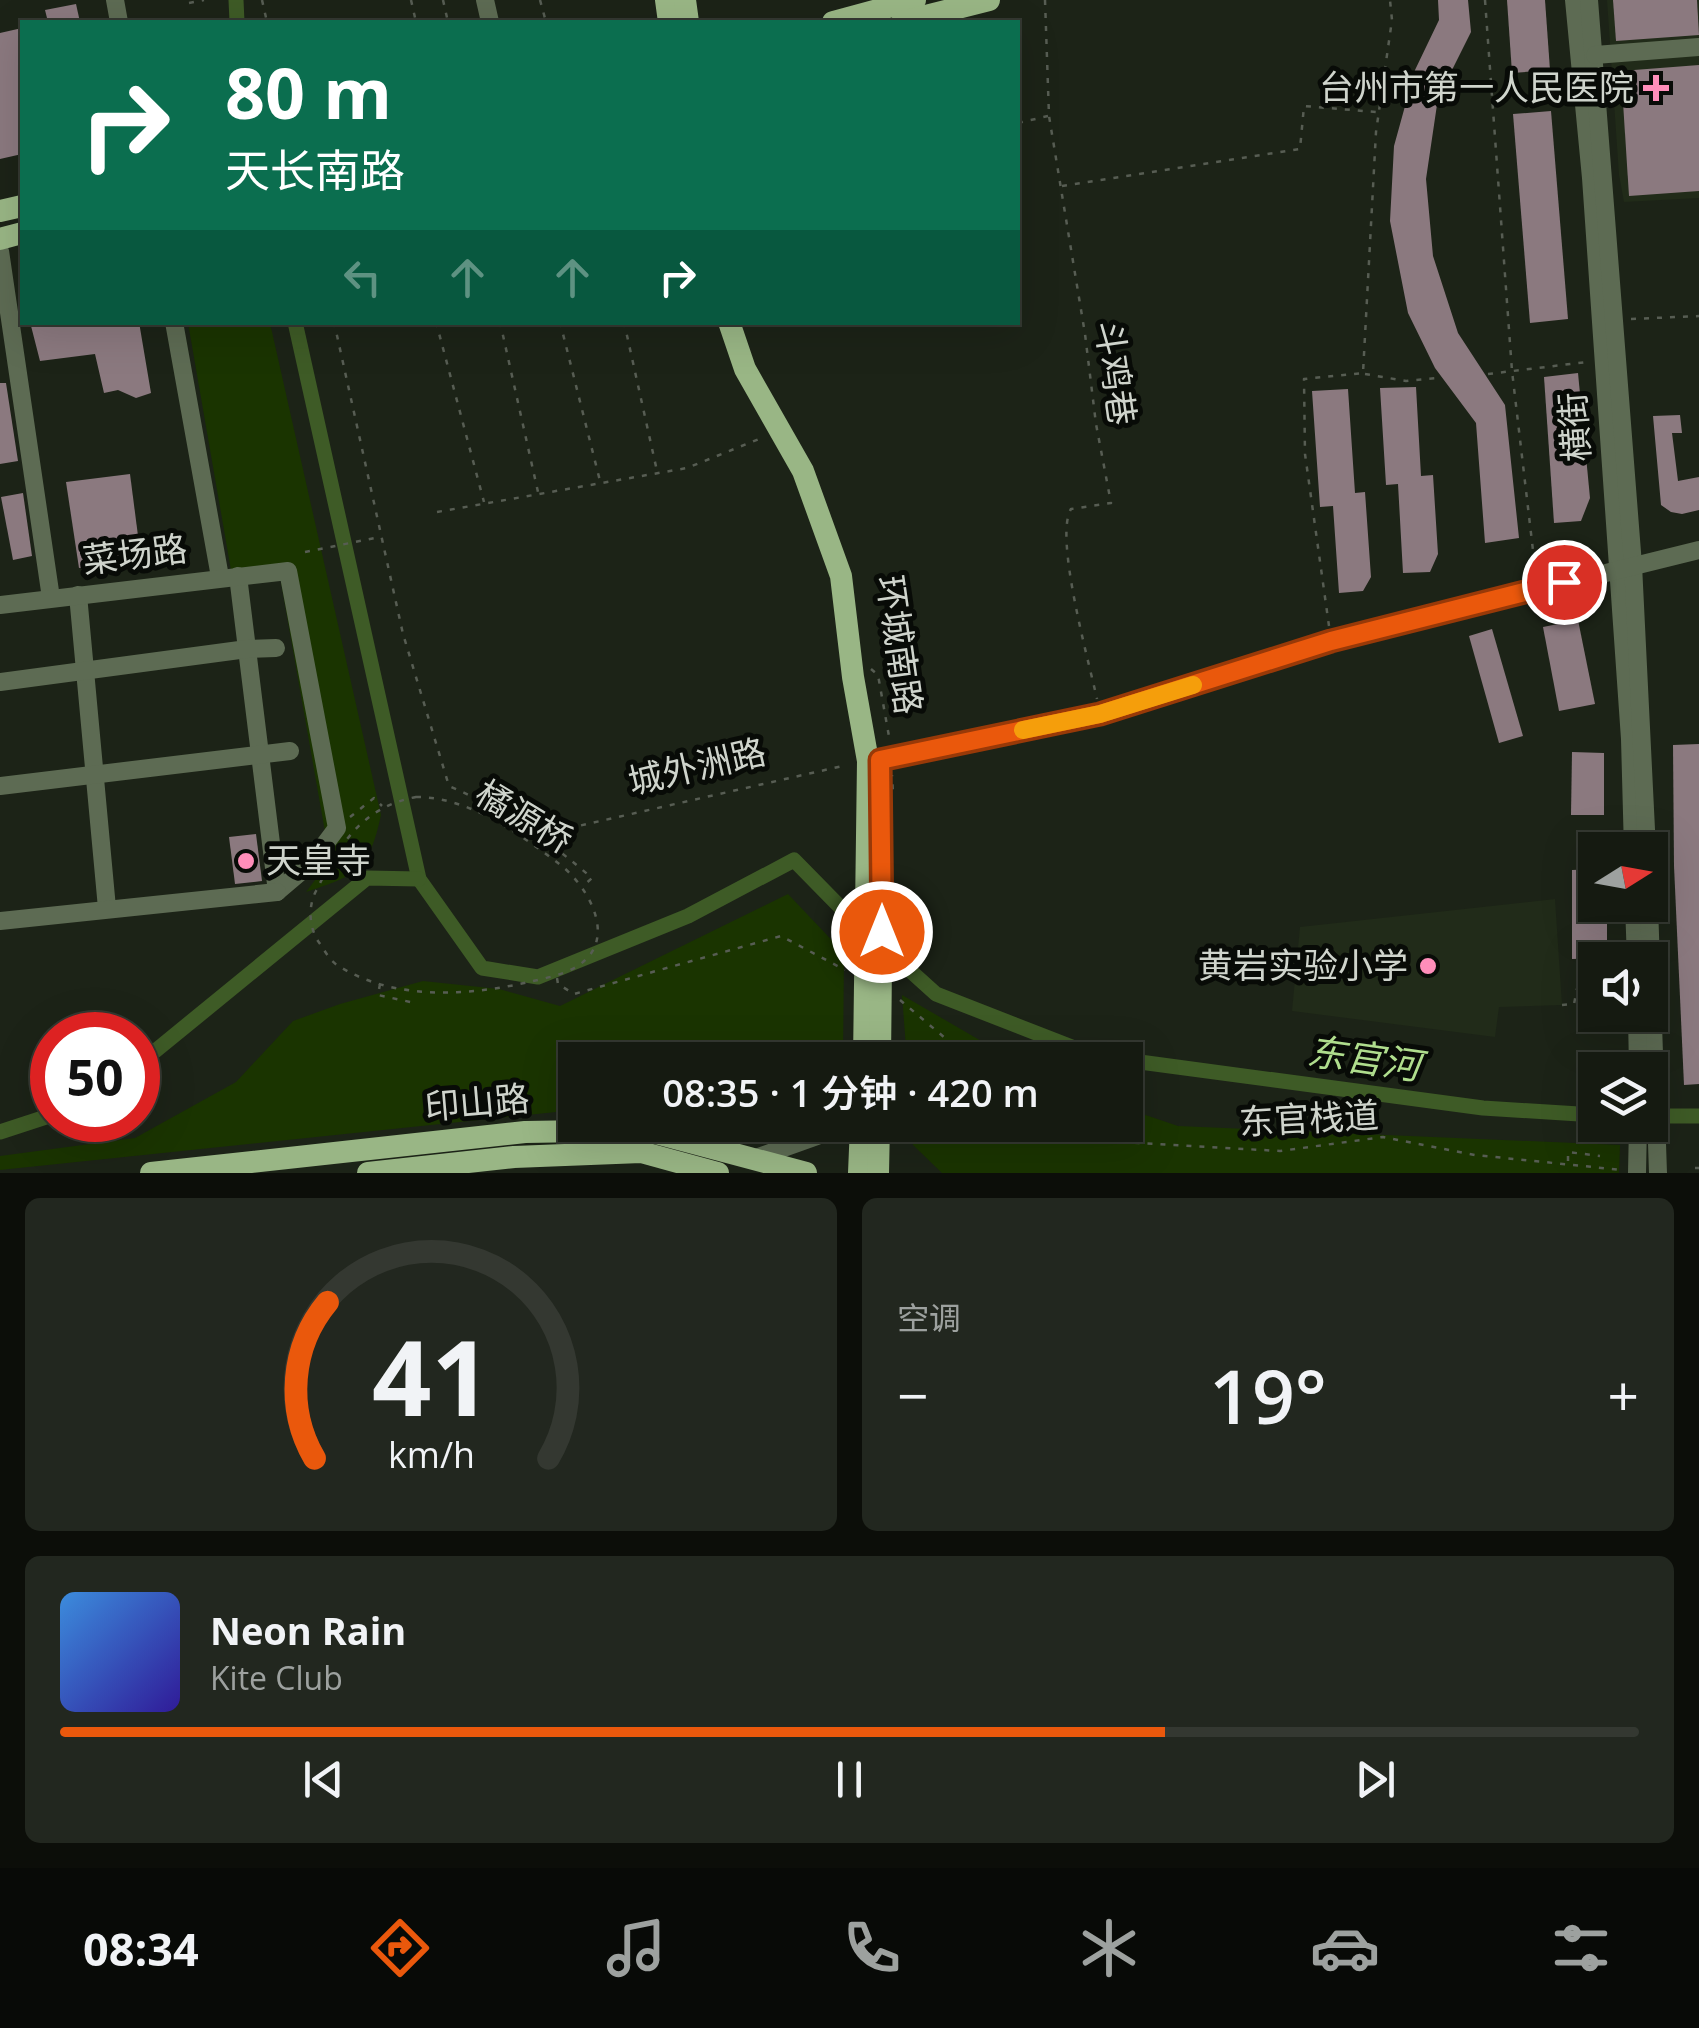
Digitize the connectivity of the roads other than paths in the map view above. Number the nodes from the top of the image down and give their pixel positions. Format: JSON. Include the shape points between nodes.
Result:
{"nodes":[{"id":1,"x":915,"y":0,"type":"edge"},
{"id":2,"x":989,"y":0,"type":"edge"},
{"id":3,"x":1574,"y":0,"type":"edge"},
{"id":4,"x":1589,"y":0,"type":"edge"},
{"id":5,"x":840,"y":20,"type":"edge"},
{"id":6,"x":910,"y":20,"type":"edge"},
{"id":7,"x":1699,"y":47,"type":"edge"},
{"id":8,"x":1596,"y":55,"type":"junction"},
{"id":9,"x":0,"y":251,"type":"edge"},
{"id":10,"x":175,"y":325,"type":"edge"},
{"id":11,"x":731,"y":325,"type":"edge"},
{"id":12,"x":745,"y":325,"type":"edge"},
{"id":13,"x":1699,"y":550,"type":"edge"},
{"id":14,"x":1625,"y":567,"type":"junction"},
{"id":15,"x":229,"y":576,"type":"junction"},
{"id":16,"x":78,"y":595,"type":"junction"},
{"id":17,"x":51,"y":598,"type":"junction"},
{"id":18,"x":0,"y":604,"type":"edge"},
{"id":19,"x":276,"y":648,"type":"dead end"},
{"id":20,"x":248,"y":649,"type":"junction"},
{"id":21,"x":86,"y":672,"type":"junction"},
{"id":22,"x":0,"y":682,"type":"edge"},
{"id":23,"x":290,"y":751,"type":"dead end"},
{"id":24,"x":261,"y":756,"type":"junction"},
{"id":25,"x":874,"y":760,"type":"junction"},
{"id":26,"x":96,"y":773,"type":"junction"},
{"id":27,"x":0,"y":786,"type":"edge"},
{"id":28,"x":1633,"y":832,"type":"edge"},
{"id":29,"x":1646,"y":832,"type":"edge"},
{"id":30,"x":277,"y":892,"type":"junction"},
{"id":31,"x":107,"y":908,"type":"junction"},
{"id":32,"x":0,"y":921,"type":"edge"},
{"id":33,"x":1650,"y":922,"type":"edge"},
{"id":34,"x":865,"y":1042,"type":"edge"},
{"id":35,"x":880,"y":1042,"type":"edge"},
{"id":36,"x":801,"y":1142,"type":"edge"},
{"id":37,"x":860,"y":1142,"type":"edge"},
{"id":38,"x":879,"y":1142,"type":"edge"},
{"id":39,"x":1636,"y":1142,"type":"edge"},
{"id":40,"x":753,"y":1159,"type":"junction"},
{"id":41,"x":1631,"y":1172,"type":"edge"},
{"id":42,"x":151,"y":1173,"type":"edge"},
{"id":43,"x":368,"y":1173,"type":"edge"},
{"id":44,"x":718,"y":1173,"type":"edge"},
{"id":45,"x":806,"y":1173,"type":"edge"},
{"id":46,"x":859,"y":1173,"type":"edge"},
{"id":47,"x":878,"y":1173,"type":"edge"},
{"id":48,"x":1658,"y":1173,"type":"edge"}],
"edges":[{"from":1,"to":5,"type":"main road"},
{"from":2,"to":6,"type":"main road"},
{"from":3,"to":14,"type":"street","name":"横街"},
{"from":4,"to":8,"type":"street","name":"横街"},
{"from":7,"to":8,"type":"street"},
{"from":8,"to":14,"type":"street","name":"横街"},
{"from":9,"to":17,"type":"street"},
{"from":10,"to":15,"type":"street"},
{"from":11,"to":25,"type":"main road","via":[[745,369],[804,472],[841,576],[853,677]]},
{"from":12,"to":25,"type":"main road","name":"环城南路","via":[[789,427],[816,469],[856,574]]},
{"from":13,"to":14,"type":"street"},
{"from":14,"to":25,"type":"street","via":[[1331,641],[1100,714]]},
{"from":14,"to":28,"type":"street","name":"横街"},
{"from":14,"to":29,"type":"street","name":"横街"},
{"from":15,"to":16,"type":"street","name":"菜场路"},
{"from":15,"to":20,"type":"street"},
{"from":15,"to":30,"type":"street","name":"菜场路","via":[[288,571],[336,828],[310,864]]},
{"from":16,"to":17,"type":"street","name":"菜场路"},
{"from":16,"to":21,"type":"street"},
{"from":17,"to":18,"type":"street","name":"菜场路"},
{"from":19,"to":20,"type":"street"},
{"from":20,"to":21,"type":"street"},
{"from":20,"to":24,"type":"street"},
{"from":21,"to":22,"type":"street"},
{"from":21,"to":26,"type":"street"},
{"from":23,"to":24,"type":"street"},
{"from":24,"to":26,"type":"street"},
{"from":24,"to":30,"type":"street"},
{"from":25,"to":34,"type":"main road"},
{"from":25,"to":35,"type":"main road","name":"环城南路"},
{"from":26,"to":27,"type":"street"},
{"from":26,"to":31,"type":"street"},
{"from":30,"to":31,"type":"street"},
{"from":31,"to":32,"type":"street"},
{"from":33,"to":48,"type":"street"},
{"from":36,"to":40,"type":"street"},
{"from":37,"to":46,"type":"main road"},
{"from":38,"to":47,"type":"main road"},
{"from":39,"to":41,"type":"street"},
{"from":40,"to":42,"type":"main road","name":"印山路","via":[[645,1130],[545,1132]]},
{"from":40,"to":45,"type":"main road","name":"印山路"},
{"from":43,"to":44,"type":"main road","name":"印山路","via":[[641,1152]]}]}
